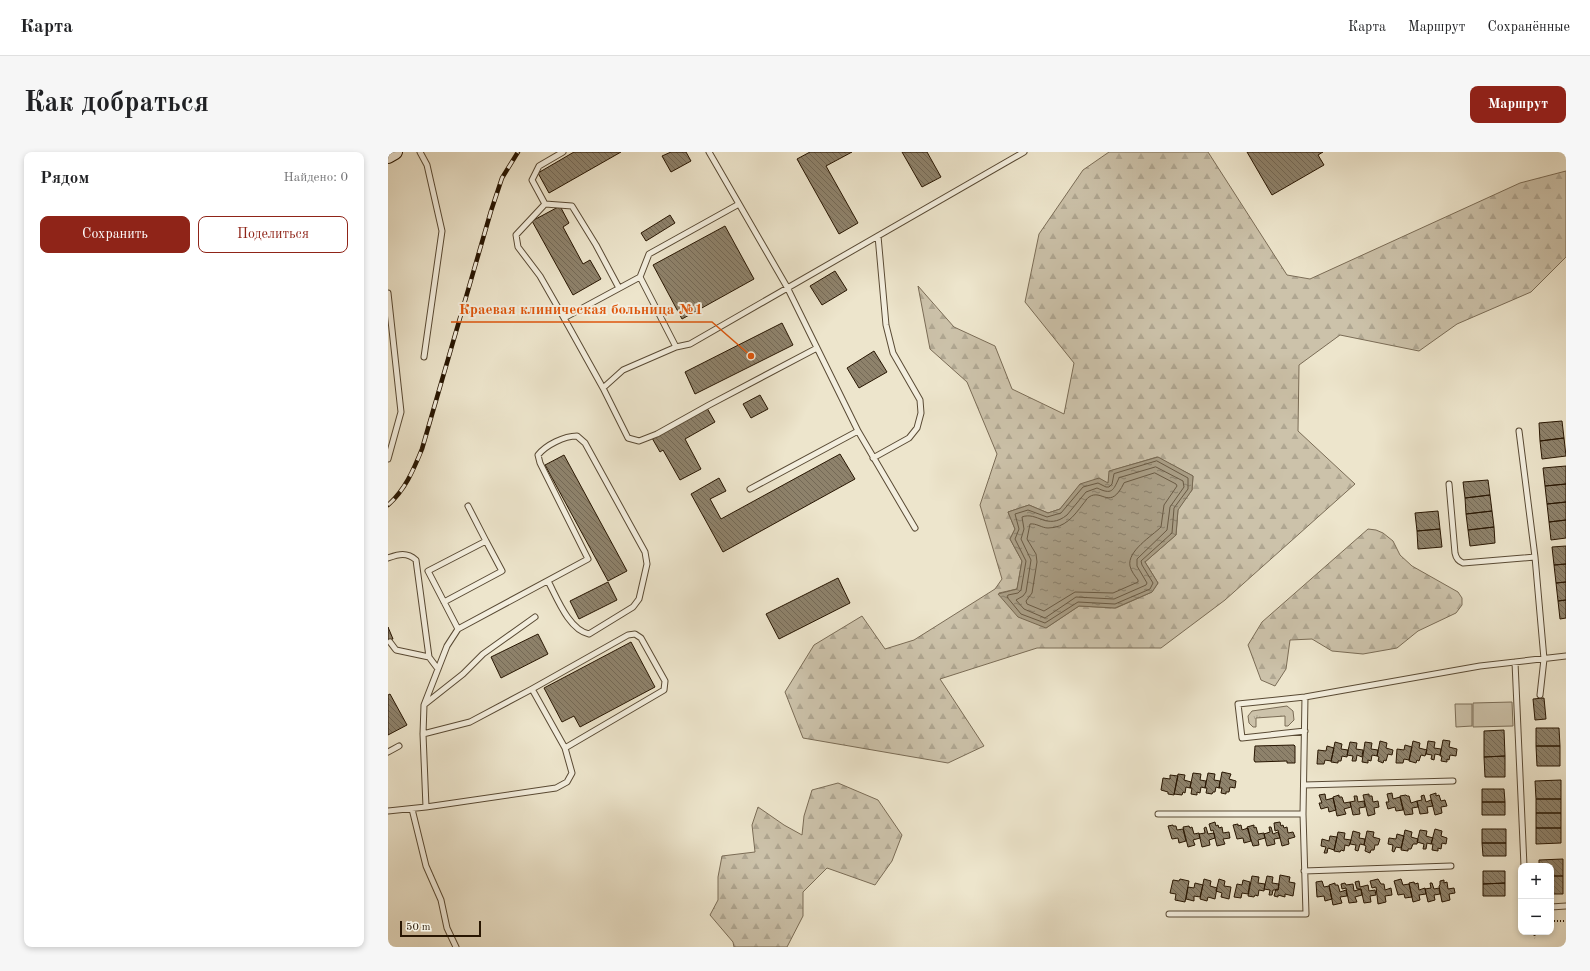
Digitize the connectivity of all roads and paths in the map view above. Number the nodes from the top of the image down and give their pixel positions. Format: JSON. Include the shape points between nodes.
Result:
{"nodes":[{"id":1,"x":395,"y":152,"type":"edge"},
{"id":2,"x":420,"y":152,"type":"edge"},
{"id":3,"x":563,"y":152,"type":"edge"},
{"id":4,"x":709,"y":152,"type":"edge"},
{"id":5,"x":1024,"y":152,"type":"edge"},
{"id":6,"x":388,"y":156,"type":"edge"},
{"id":7,"x":545,"y":204,"type":"junction"},
{"id":8,"x":739,"y":204,"type":"junction"},
{"id":9,"x":878,"y":236,"type":"junction"},
{"id":10,"x":640,"y":277,"type":"junction"},
{"id":11,"x":787,"y":287,"type":"junction"},
{"id":12,"x":619,"y":288,"type":"junction"},
{"id":13,"x":388,"y":293,"type":"edge"},
{"id":14,"x":564,"y":318,"type":"junction"},
{"id":15,"x":676,"y":347,"type":"junction"},
{"id":16,"x":817,"y":348,"type":"junction"},
{"id":17,"x":424,"y":358,"type":"dead end"},
{"id":18,"x":603,"y":388,"type":"junction"},
{"id":19,"x":858,"y":431,"type":"junction"},
{"id":20,"x":1519,"y":431,"type":"dead end"},
{"id":21,"x":873,"y":458,"type":"junction"},
{"id":22,"x":388,"y":459,"type":"edge"},
{"id":23,"x":1448,"y":484,"type":"dead end"},
{"id":24,"x":750,"y":489,"type":"dead end"},
{"id":25,"x":468,"y":506,"type":"dead end"},
{"id":26,"x":915,"y":528,"type":"dead end"},
{"id":27,"x":486,"y":541,"type":"junction"},
{"id":28,"x":1534,"y":557,"type":"junction"},
{"id":29,"x":388,"y":558,"type":"edge"},
{"id":30,"x":548,"y":581,"type":"junction"},
{"id":31,"x":444,"y":602,"type":"junction"},
{"id":32,"x":534,"y":617,"type":"dead end"},
{"id":33,"x":458,"y":629,"type":"junction"},
{"id":34,"x":390,"y":642,"type":"dead end"},
{"id":35,"x":1566,"y":656,"type":"edge"},
{"id":36,"x":429,"y":657,"type":"junction"},
{"id":37,"x":1544,"y":659,"type":"junction"},
{"id":38,"x":1515,"y":662,"type":"junction"},
{"id":39,"x":438,"y":669,"type":"junction"},
{"id":40,"x":532,"y":689,"type":"junction"},
{"id":41,"x":1540,"y":695,"type":"dead end"},
{"id":42,"x":1305,"y":697,"type":"junction"},
{"id":43,"x":424,"y":705,"type":"junction"},
{"id":44,"x":1305,"y":731,"type":"junction"},
{"id":45,"x":423,"y":734,"type":"junction"},
{"id":46,"x":399,"y":746,"type":"dead end"},
{"id":47,"x":565,"y":748,"type":"junction"},
{"id":48,"x":388,"y":752,"type":"edge"},
{"id":49,"x":1453,"y":781,"type":"dead end"},
{"id":50,"x":1304,"y":785,"type":"junction"},
{"id":51,"x":426,"y":806,"type":"junction"},
{"id":52,"x":412,"y":809,"type":"junction"},
{"id":53,"x":388,"y":811,"type":"edge"},
{"id":54,"x":1158,"y":814,"type":"dead end"},
{"id":55,"x":1303,"y":814,"type":"junction"},
{"id":56,"x":1524,"y":863,"type":"edge"},
{"id":57,"x":1451,"y":866,"type":"dead end"},
{"id":58,"x":1304,"y":871,"type":"junction"},
{"id":59,"x":1566,"y":906,"type":"edge"},
{"id":60,"x":1554,"y":907,"type":"edge"},
{"id":61,"x":1169,"y":914,"type":"dead end"},
{"id":62,"x":1554,"y":921,"type":"edge"},
{"id":63,"x":1566,"y":921,"type":"edge"},
{"id":64,"x":1534,"y":935,"type":"edge"},
{"id":65,"x":1535,"y":938,"type":"dead end"},
{"id":66,"x":456,"y":947,"type":"edge"}],
"edges":[{"from":1,"to":6,"type":"main road"},
{"from":2,"to":17,"type":"lane","via":[[427,166],[442,232]]},
{"from":3,"to":7,"type":"lane","via":[[539,166],[532,180]]},
{"from":4,"to":8,"type":"lane"},
{"from":5,"to":9,"type":"lane"},
{"from":7,"to":12,"type":"lane","via":[[572,206]]},
{"from":7,"to":14,"type":"lane","via":[[516,234],[518,247],[540,276]]},
{"from":8,"to":10,"type":"lane","via":[[649,254]]},
{"from":8,"to":11,"type":"lane"},
{"from":9,"to":11,"type":"lane"},
{"from":9,"to":21,"type":"lane","via":[[886,325],[893,352],[920,400],[920,413],[917,428],[909,438]]},
{"from":10,"to":12,"type":"lane"},
{"from":10,"to":15,"type":"lane"},
{"from":11,"to":15,"type":"lane","via":[[690,344]]},
{"from":11,"to":16,"type":"lane"},
{"from":12,"to":14,"type":"lane"},
{"from":13,"to":22,"type":"lane","via":[[401,412]]},
{"from":14,"to":18,"type":"lane"},
{"from":15,"to":18,"type":"lane","via":[[623,370]]},
{"from":16,"to":18,"type":"lane","via":[[657,434],[639,441],[628,438]]},
{"from":16,"to":19,"type":"lane"},
{"from":19,"to":21,"type":"lane"},
{"from":19,"to":24,"type":"lane"},
{"from":20,"to":28,"type":"lane"},
{"from":21,"to":26,"type":"lane"},
{"from":23,"to":28,"type":"lane","via":[[1455,553],[1459,561],[1463,563]]},
{"from":25,"to":27,"type":"lane"},
{"from":27,"to":31,"type":"lane","via":[[428,571]]},
{"from":27,"to":31,"type":"lane","via":[[502,572]]},
{"from":28,"to":37,"type":"lane"},
{"from":29,"to":36,"type":"lane","via":[[400,554],[410,555],[416,560]]},
{"from":30,"to":30,"type":"lane","via":[[573,626],[589,634],[633,607],[638,599],[648,564],[645,552],[589,450],[577,436],[570,436],[543,449],[538,455],[588,559]]},
{"from":30,"to":33,"type":"lane"},
{"from":31,"to":33,"type":"lane"},
{"from":32,"to":43,"type":"lane","via":[[483,654],[463,674]]},
{"from":33,"to":39,"type":"lane","via":[[447,646]]},
{"from":34,"to":36,"type":"lane","via":[[396,650]]},
{"from":35,"to":37,"type":"lane"},
{"from":36,"to":39,"type":"lane"},
{"from":37,"to":38,"type":"lane"},
{"from":37,"to":41,"type":"lane"},
{"from":38,"to":42,"type":"lane"},
{"from":38,"to":56,"type":"lane"},
{"from":39,"to":43,"type":"lane"},
{"from":40,"to":45,"type":"lane","via":[[470,722]]},
{"from":40,"to":47,"type":"lane"},
{"from":40,"to":47,"type":"lane","via":[[628,635],[635,634],[642,638],[665,681],[664,690]]},
{"from":42,"to":44,"type":"lane"},
{"from":42,"to":44,"type":"lane","via":[[1238,704],[1242,738]]},
{"from":43,"to":45,"type":"lane"},
{"from":44,"to":50,"type":"lane"},
{"from":45,"to":51,"type":"lane"},
{"from":46,"to":48,"type":"lane"},
{"from":47,"to":51,"type":"lane","via":[[572,773],[567,782],[556,788]]},
{"from":49,"to":50,"type":"lane"},
{"from":50,"to":55,"type":"lane"},
{"from":51,"to":52,"type":"lane"},
{"from":52,"to":53,"type":"lane"},
{"from":52,"to":66,"type":"lane","via":[[426,866],[441,900],[447,928]]},
{"from":54,"to":55,"type":"lane"},
{"from":55,"to":58,"type":"lane"},
{"from":57,"to":58,"type":"lane"},
{"from":58,"to":61,"type":"lane","via":[[1306,914]]},
{"from":59,"to":60,"type":"lane"},
{"from":62,"to":63,"type":"path"},
{"from":64,"to":65,"type":"path"}]}
